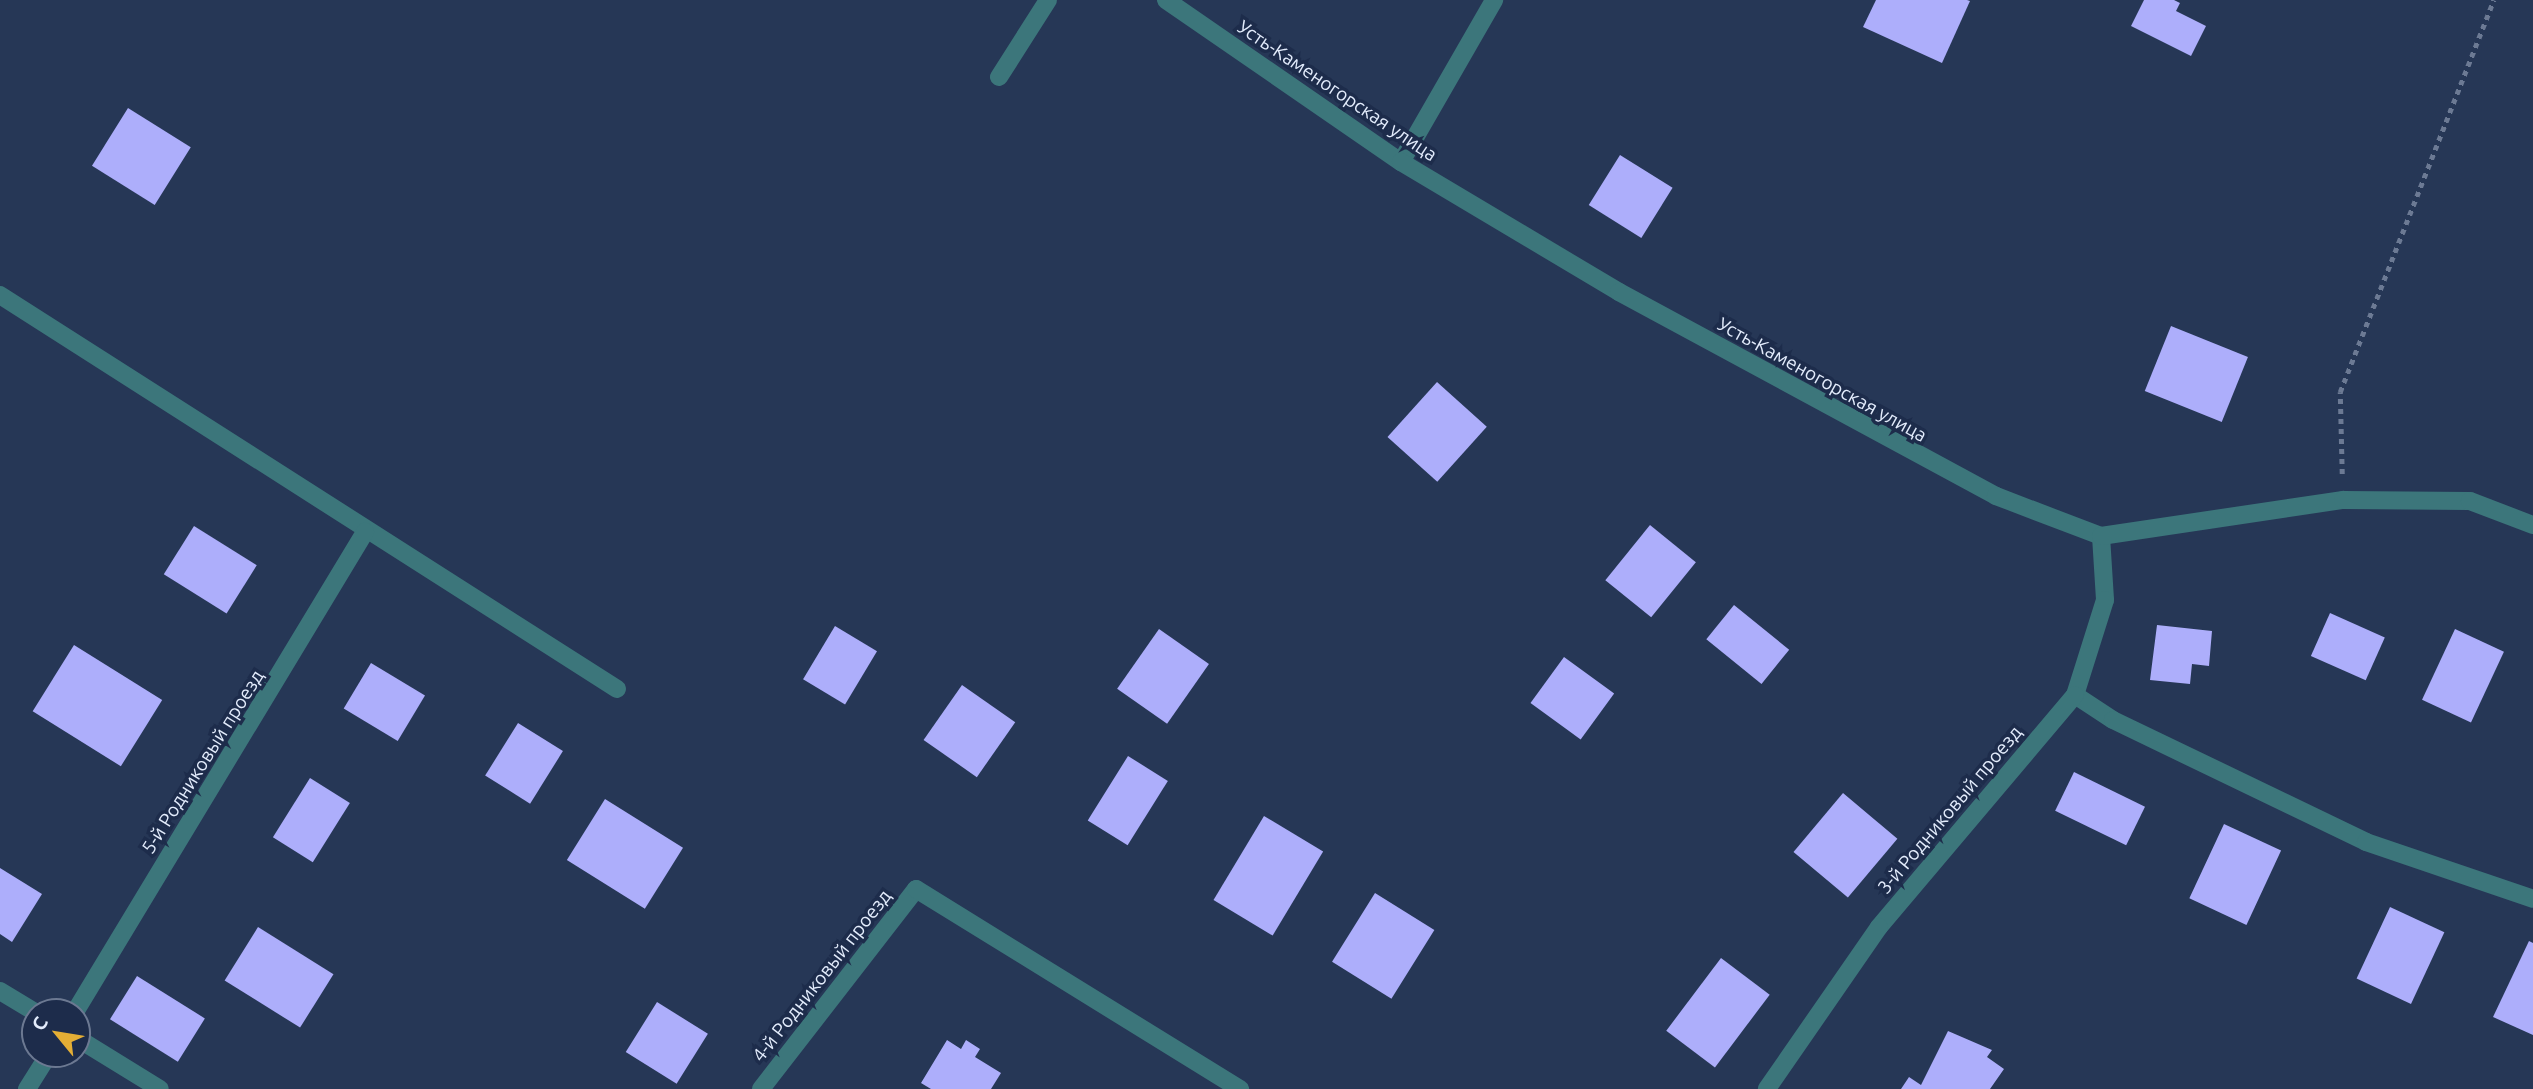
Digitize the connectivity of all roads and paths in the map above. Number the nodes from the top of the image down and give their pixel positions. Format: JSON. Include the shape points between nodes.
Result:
{"nodes":[{"id":1,"x":1048,"y":0,"type":"edge"},
{"id":2,"x":1166,"y":0,"type":"edge"},
{"id":3,"x":1494,"y":0,"type":"edge"},
{"id":4,"x":2494,"y":0,"type":"edge"},
{"id":5,"x":999,"y":77,"type":"dead end"},
{"id":6,"x":1401,"y":162,"type":"junction"},
{"id":7,"x":0,"y":295,"type":"edge"},
{"id":8,"x":2343,"y":500,"type":"junction"},
{"id":9,"x":2533,"y":525,"type":"edge"},
{"id":10,"x":365,"y":532,"type":"junction"},
{"id":11,"x":2102,"y":536,"type":"junction"},
{"id":12,"x":617,"y":690,"type":"dead end"},
{"id":13,"x":2076,"y":695,"type":"junction"},
{"id":14,"x":2533,"y":899,"type":"edge"},
{"id":15,"x":0,"y":991,"type":"edge"},
{"id":16,"x":83,"y":998,"type":"edge"},
{"id":17,"x":21,"y":1004,"type":"edge"},
{"id":18,"x":91,"y":1047,"type":"edge"},
{"id":19,"x":40,"y":1068,"type":"edge"},
{"id":20,"x":27,"y":1089,"type":"edge"},
{"id":21,"x":160,"y":1089,"type":"edge"},
{"id":22,"x":761,"y":1089,"type":"edge"},
{"id":23,"x":1240,"y":1089,"type":"edge"},
{"id":24,"x":1766,"y":1089,"type":"edge"}],
"edges":[{"from":1,"to":5,"type":"street"},
{"from":2,"to":6,"type":"street","name":"Усть-Каменогорская улица"},
{"from":3,"to":6,"type":"street"},
{"from":4,"to":8,"type":"path","via":[[2340,392]]},
{"from":6,"to":11,"type":"street","name":"Усть-Каменогорская улица","via":[[1870,431],[1996,496]]},
{"from":7,"to":10,"type":"street"},
{"from":8,"to":9,"type":"street","name":"Усть-Каменогорская улица","via":[[2470,501]]},
{"from":8,"to":11,"type":"street","name":"Усть-Каменогорская улица"},
{"from":10,"to":12,"type":"street"},
{"from":10,"to":16,"type":"street","name":"5-й Родниковый проезд"},
{"from":11,"to":13,"type":"street","name":"3-й Родниковый проезд","via":[[2105,600]]},
{"from":13,"to":14,"type":"street","via":[[2112,720],[2366,842]]},
{"from":13,"to":24,"type":"street","name":"3-й Родниковый проезд","via":[[1879,927]]},
{"from":15,"to":17,"type":"street"},
{"from":18,"to":21,"type":"street"},
{"from":19,"to":20,"type":"street"},
{"from":22,"to":23,"type":"street","name":"4-й Родниковый проезд","via":[[916,889]]}]}
